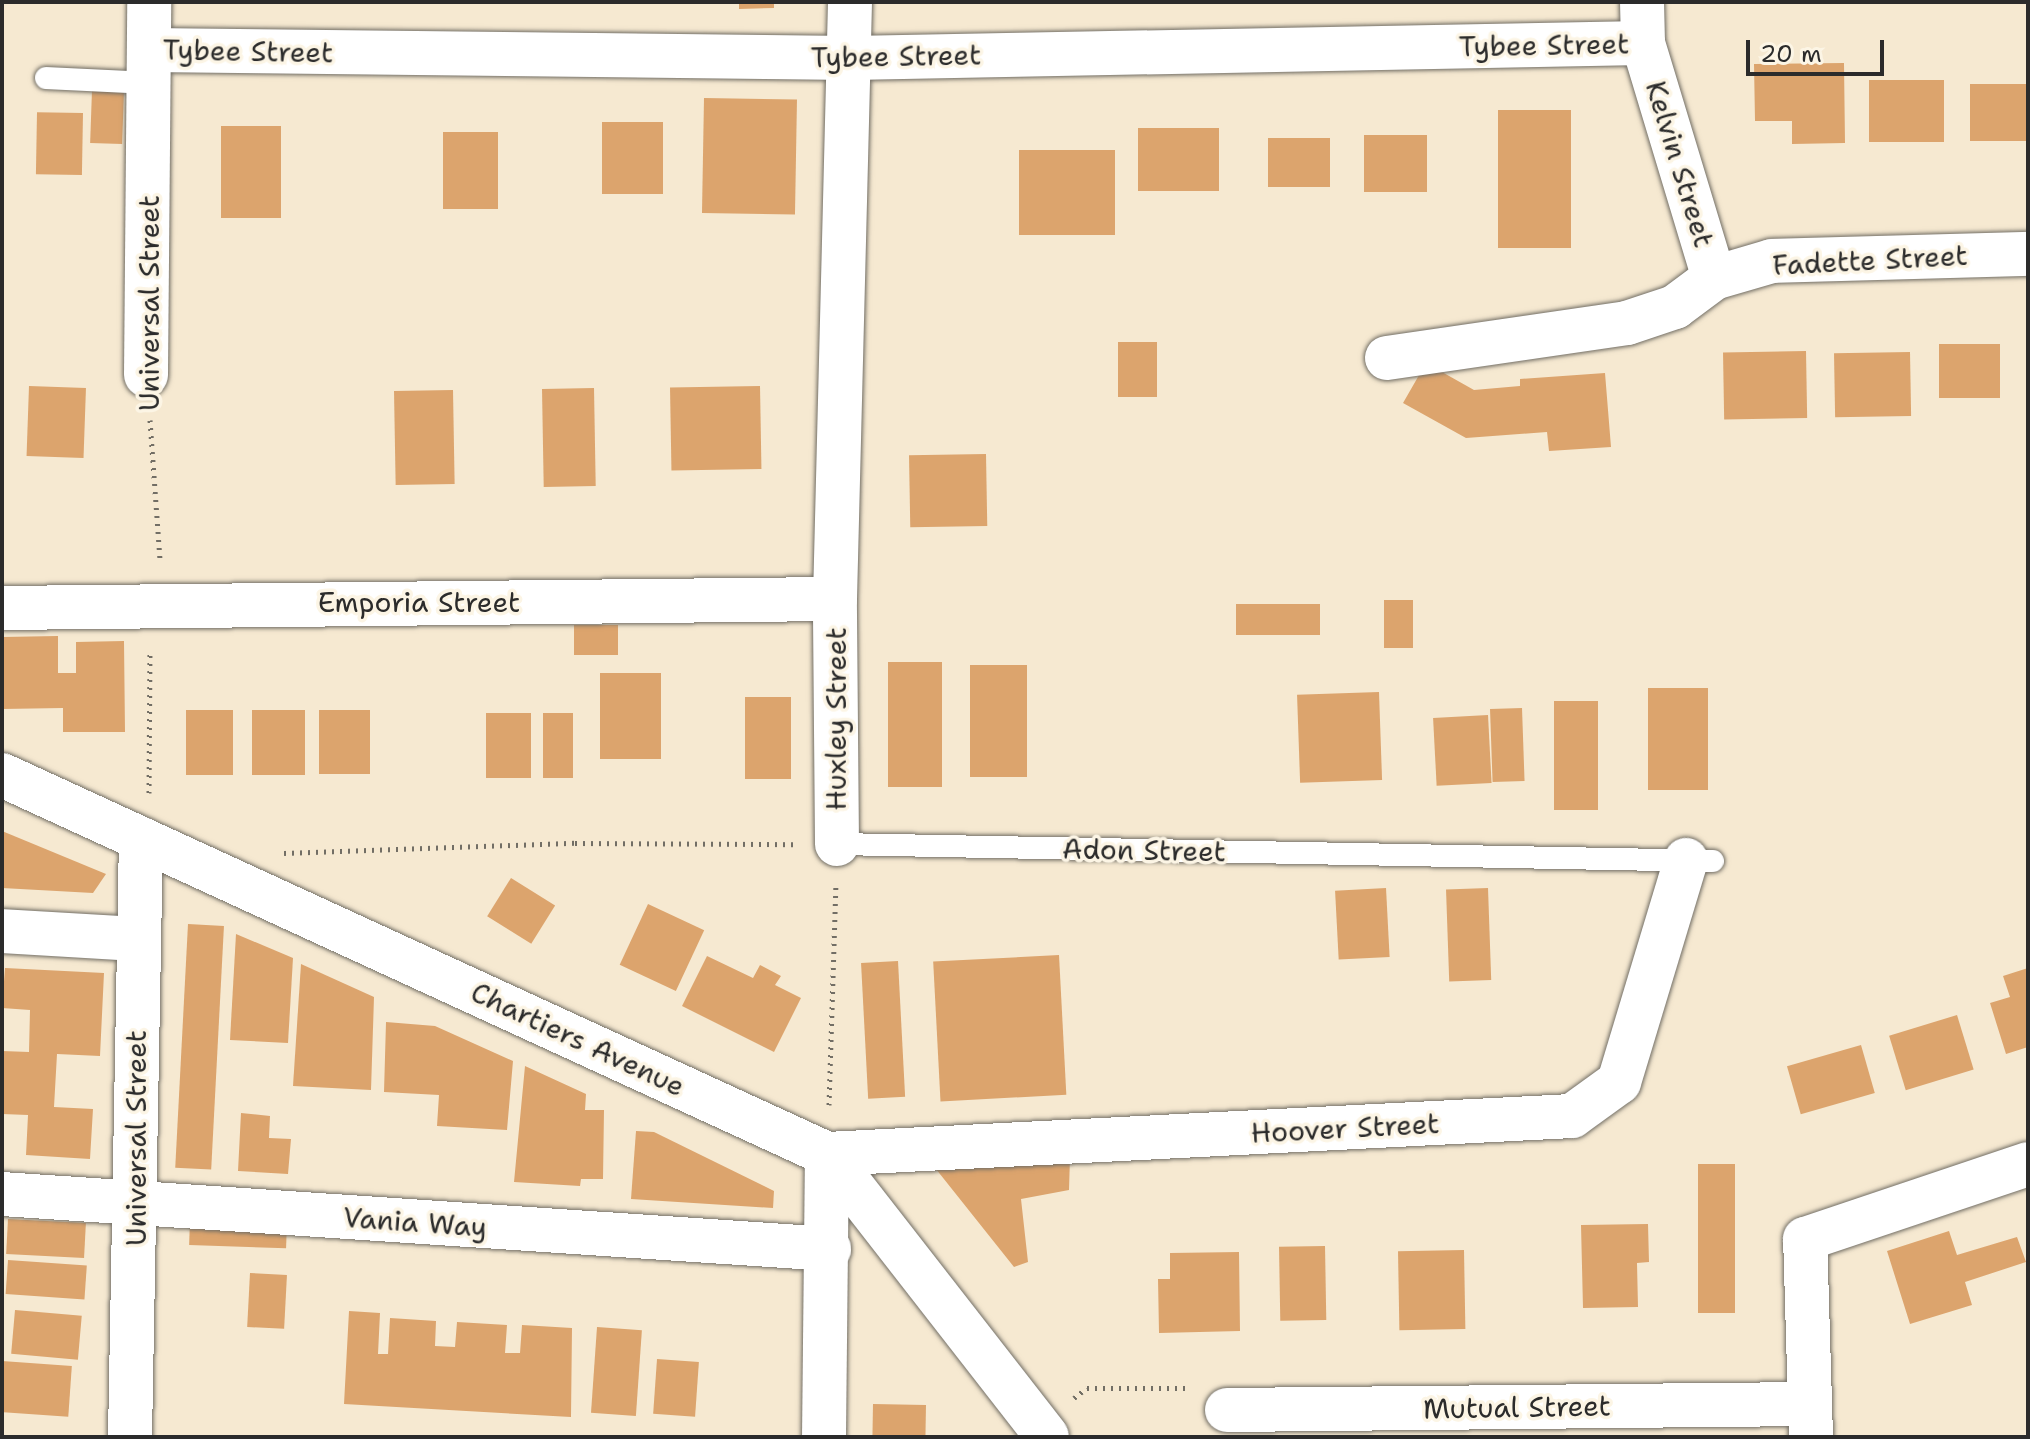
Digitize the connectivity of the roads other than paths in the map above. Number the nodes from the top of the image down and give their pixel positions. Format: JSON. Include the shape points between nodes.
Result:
{"nodes":[{"id":1,"x":149,"y":2,"type":"edge"},
{"id":2,"x":850,"y":2,"type":"edge"},
{"id":3,"x":1643,"y":23,"type":"edge"},
{"id":4,"x":851,"y":58,"type":"junction"},
{"id":5,"x":149,"y":66,"type":"junction"},
{"id":6,"x":46,"y":78,"type":"dead end"},
{"id":7,"x":2028,"y":254,"type":"edge"},
{"id":8,"x":1714,"y":278,"type":"junction"},
{"id":9,"x":1387,"y":358,"type":"dead end"},
{"id":10,"x":146,"y":375,"type":"road end"},
{"id":11,"x":835,"y":599,"type":"junction"},
{"id":12,"x":2,"y":608,"type":"edge"},
{"id":13,"x":2,"y":775,"type":"edge"},
{"id":14,"x":141,"y":839,"type":"junction"},
{"id":15,"x":837,"y":844,"type":"joint"},
{"id":16,"x":1699,"y":860,"type":"joint"},
{"id":17,"x":2,"y":931,"type":"edge"},
{"id":18,"x":136,"y":939,"type":"junction"},
{"id":19,"x":827,"y":1154,"type":"junction"},
{"id":20,"x":2028,"y":1164,"type":"edge"},
{"id":21,"x":2,"y":1194,"type":"edge"},
{"id":22,"x":137,"y":1203,"type":"junction"},
{"id":23,"x":829,"y":1249,"type":"junction"},
{"id":24,"x":1227,"y":1410,"type":"road end"},
{"id":25,"x":1808,"y":1420,"type":"edge"},
{"id":26,"x":1043,"y":1431,"type":"edge"},
{"id":27,"x":130,"y":1437,"type":"edge"},
{"id":28,"x":824,"y":1437,"type":"edge"}],
"edges":[{"from":1,"to":5,"type":"street","name":"Universal Street"},
{"from":2,"to":4,"type":"street","name":"Huxley Street"},
{"from":3,"to":4,"type":"street","name":"Tybee Street"},
{"from":3,"to":8,"type":"street","name":"Kelvin Street"},
{"from":4,"to":5,"type":"street","name":"Tybee Street"},
{"from":4,"to":11,"type":"street","name":"Huxley Street"},
{"from":5,"to":6,"type":"lane","name":"Tybee Street"},
{"from":5,"to":10,"type":"street","name":"Universal Street"},
{"from":7,"to":8,"type":"street","name":"Fadette Street","via":[[1772,261]]},
{"from":8,"to":9,"type":"street","via":[[1675,307],[1627,323]]},
{"from":11,"to":12,"type":"street","name":"Emporia Street"},
{"from":11,"to":15,"type":"street","name":"Huxley Street"},
{"from":13,"to":14,"type":"street","name":"Chartiers Avenue"},
{"from":14,"to":18,"type":"street","name":"Universal Street"},
{"from":14,"to":19,"type":"street","name":"Chartiers Avenue"},
{"from":15,"to":16,"type":"lane","name":"Adon Street"},
{"from":16,"to":19,"type":"street","name":"Hoover Street","via":[[1619,1082],[1572,1116]]},
{"from":17,"to":18,"type":"street"},
{"from":18,"to":22,"type":"street","name":"Universal Street"},
{"from":19,"to":23,"type":"street"},
{"from":19,"to":26,"type":"street","name":"Chartiers Avenue"},
{"from":20,"to":25,"type":"street","via":[[1805,1239]]},
{"from":21,"to":22,"type":"street","name":"Vania Way"},
{"from":22,"to":23,"type":"street","name":"Vania Way"},
{"from":22,"to":27,"type":"street","name":"Universal Street"},
{"from":23,"to":28,"type":"street"},
{"from":24,"to":25,"type":"street","name":"Mutual Street"}]}
